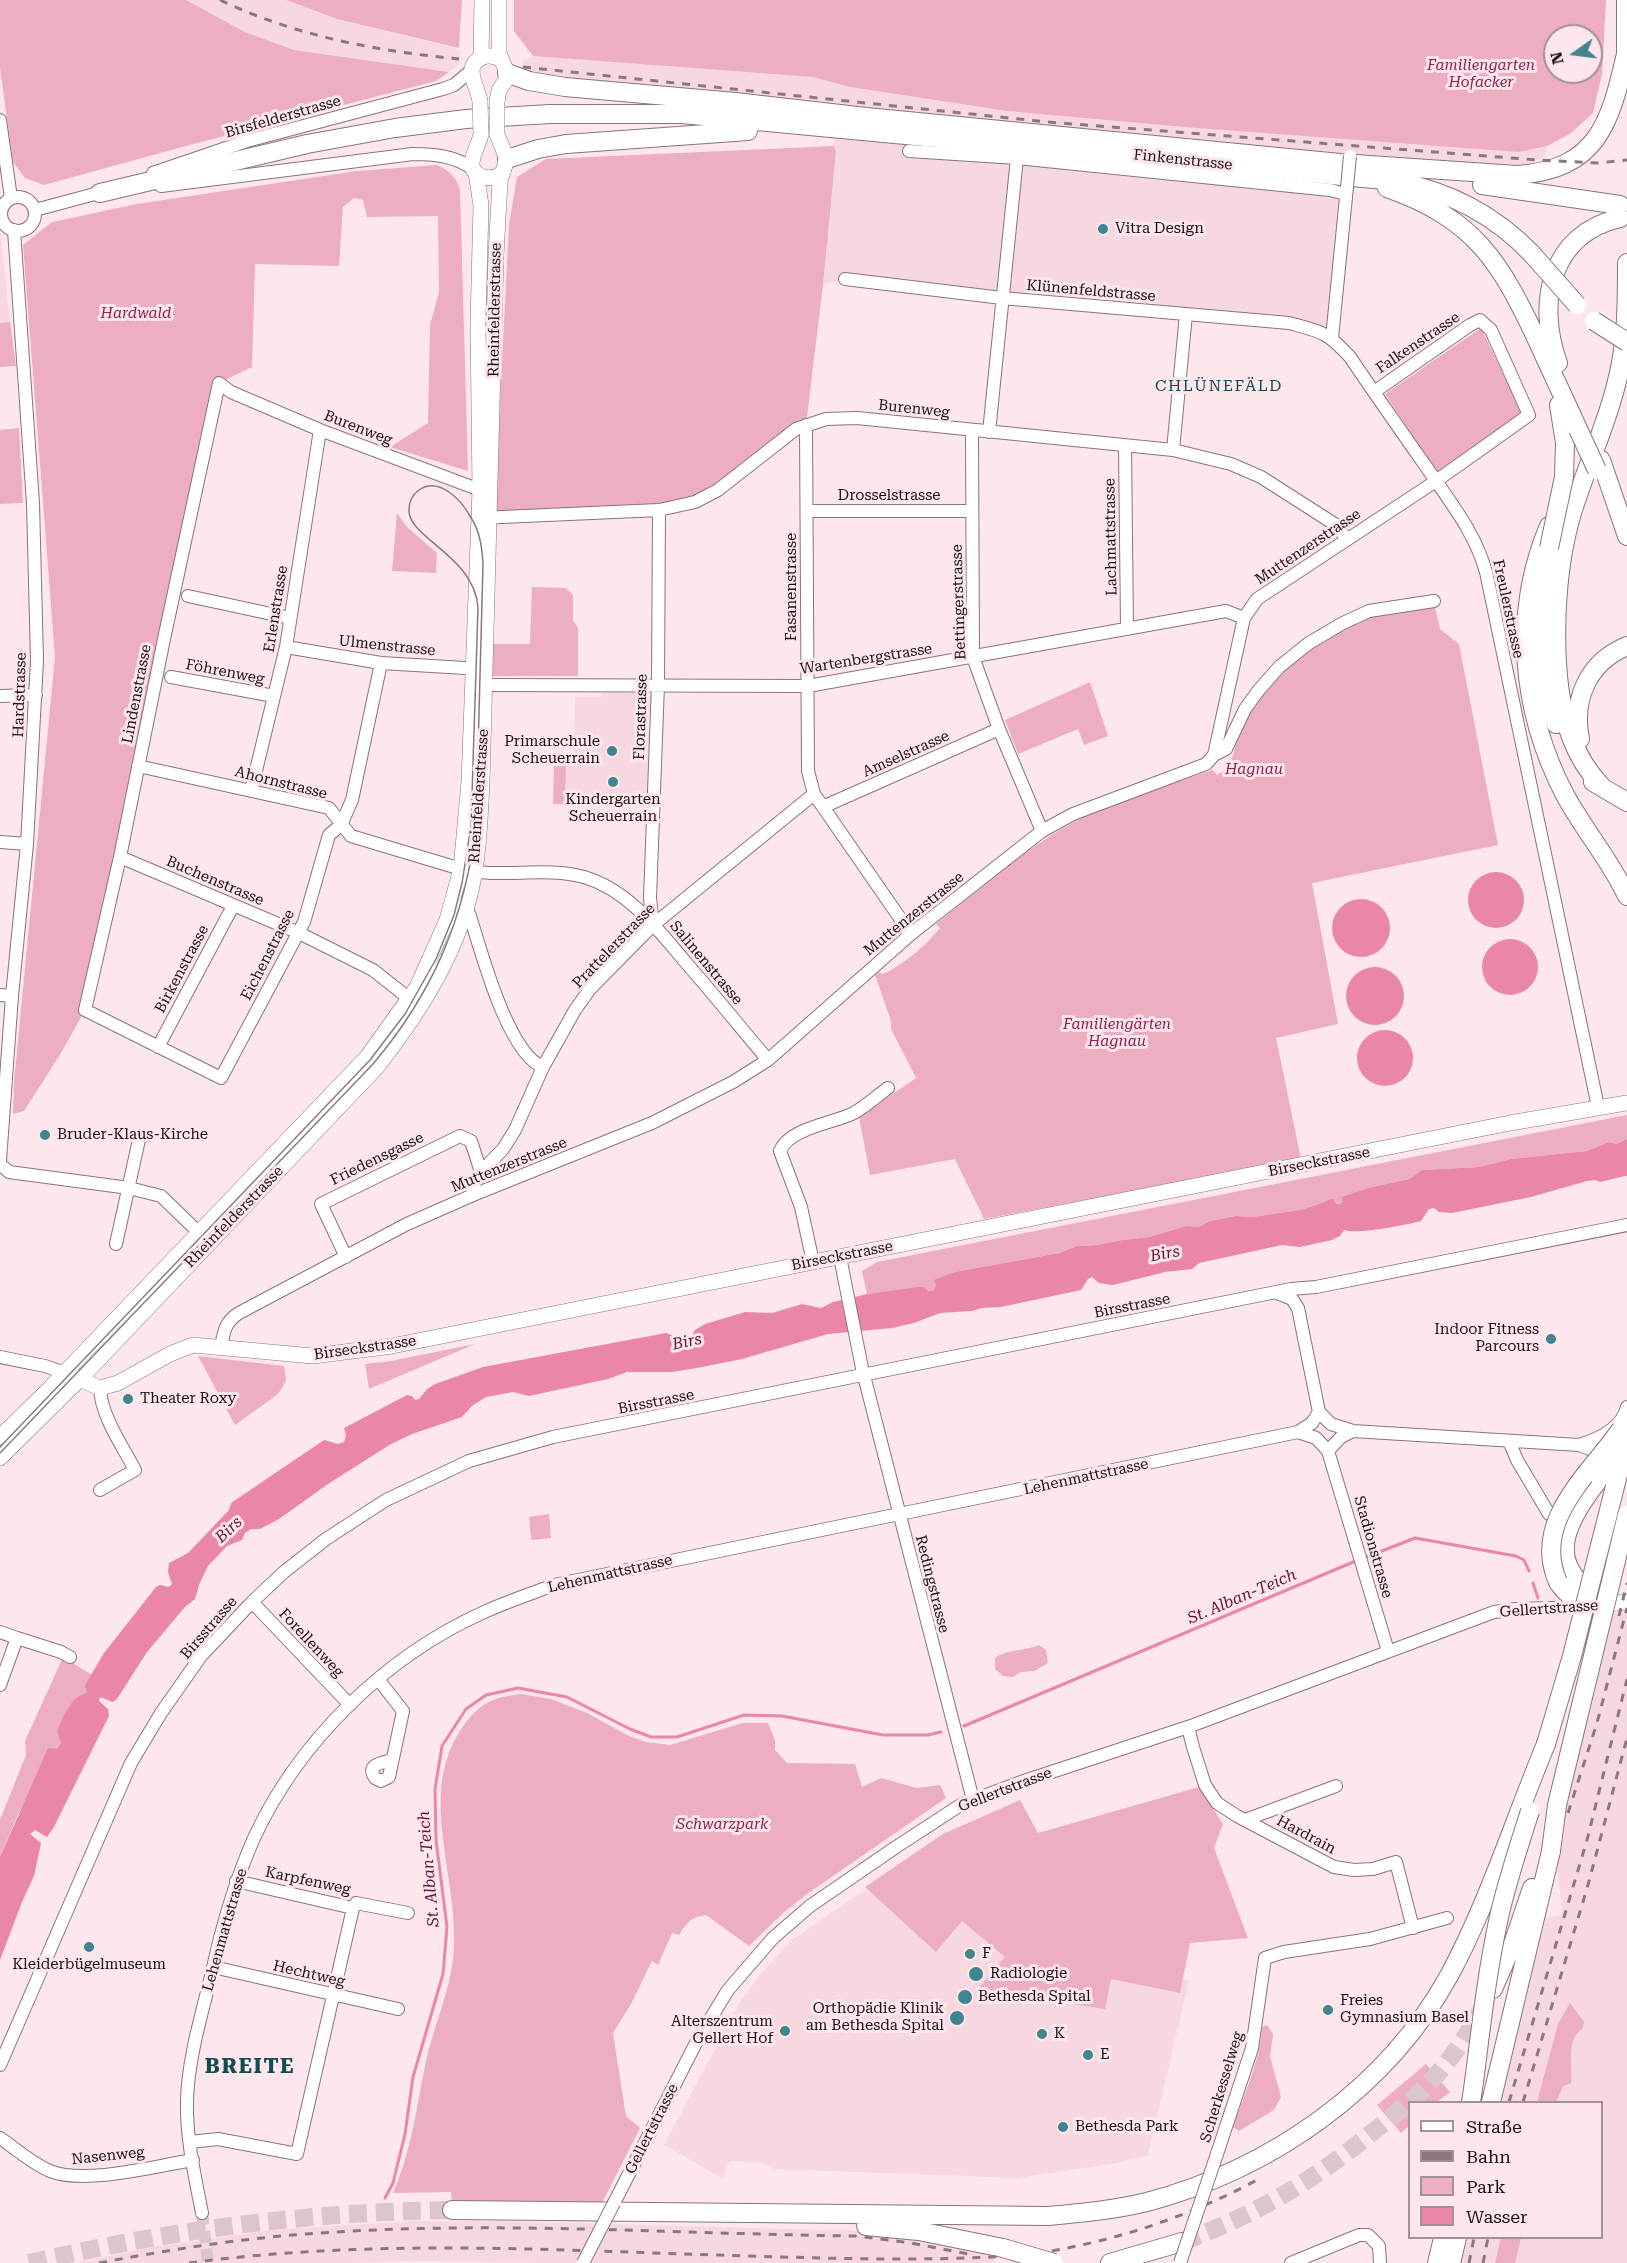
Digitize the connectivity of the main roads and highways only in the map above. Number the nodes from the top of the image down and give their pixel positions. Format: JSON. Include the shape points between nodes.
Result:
{"nodes":[{"id":1,"x":482,"y":0,"type":"edge"},
{"id":2,"x":499,"y":0,"type":"edge"},
{"id":3,"x":1626,"y":0,"type":"edge"},
{"id":4,"x":1626,"y":54,"type":"edge"},
{"id":5,"x":481,"y":58,"type":"junction"},
{"id":6,"x":504,"y":66,"type":"junction"},
{"id":7,"x":1627,"y":90,"type":"edge"},
{"id":8,"x":866,"y":124,"type":"junction"},
{"id":9,"x":505,"y":166,"type":"junction"},
{"id":10,"x":475,"y":171,"type":"junction"},
{"id":11,"x":1344,"y":175,"type":"junction"},
{"id":12,"x":100,"y":193,"type":"road end"},
{"id":13,"x":1627,"y":263,"type":"edge"},
{"id":14,"x":1627,"y":342,"type":"edge"},
{"id":15,"x":1551,"y":371,"type":"junction"},
{"id":16,"x":1609,"y":410,"type":"junction"},
{"id":17,"x":1582,"y":428,"type":"junction"},
{"id":18,"x":485,"y":490,"type":"junction"},
{"id":19,"x":1627,"y":536,"type":"edge"},
{"id":20,"x":1627,"y":646,"type":"edge"},
{"id":21,"x":480,"y":669,"type":"junction"},
{"id":22,"x":1602,"y":787,"type":"junction"},
{"id":23,"x":1627,"y":802,"type":"edge"},
{"id":24,"x":467,"y":871,"type":"junction"},
{"id":25,"x":1627,"y":896,"type":"edge"},
{"id":26,"x":415,"y":1003,"type":"junction"},
{"id":27,"x":1627,"y":1103,"type":"edge"},
{"id":28,"x":65,"y":1373,"type":"junction"},
{"id":29,"x":80,"y":1379,"type":"junction"},
{"id":30,"x":1627,"y":1416,"type":"edge"},
{"id":31,"x":0,"y":1437,"type":"edge"},
{"id":32,"x":1627,"y":1439,"type":"edge"},
{"id":33,"x":1627,"y":1446,"type":"edge"},
{"id":34,"x":0,"y":1458,"type":"edge"},
{"id":35,"x":1627,"y":1515,"type":"edge"},
{"id":36,"x":1564,"y":1577,"type":"junction"},
{"id":37,"x":1593,"y":1600,"type":"joint"},
{"id":38,"x":1620,"y":1602,"type":"edge"},
{"id":39,"x":1546,"y":1744,"type":"junction"},
{"id":40,"x":1547,"y":1848,"type":"junction"},
{"id":41,"x":1493,"y":1989,"type":"tunnel mouth"},
{"id":42,"x":1471,"y":2101,"type":"edge"},
{"id":43,"x":1491,"y":2101,"type":"edge"},
{"id":44,"x":452,"y":2210,"type":"tunnel mouth"},
{"id":45,"x":778,"y":2214,"type":"junction"},
{"id":46,"x":1443,"y":2239,"type":"edge"},
{"id":47,"x":1457,"y":2239,"type":"edge"},
{"id":48,"x":1182,"y":2242,"type":"tunnel mouth"},
{"id":49,"x":1054,"y":2263,"type":"edge"},
{"id":50,"x":1110,"y":2263,"type":"edge"},
{"id":51,"x":1437,"y":2263,"type":"edge"},
{"id":52,"x":1451,"y":2263,"type":"edge"}],
"edges":[{"from":1,"to":5,"type":"main road"},
{"from":2,"to":6,"type":"main road","name":"Rheinfelderstrasse"},
{"from":3,"to":4,"type":"highway"},
{"from":4,"to":7,"type":"highway"},
{"from":4,"to":11,"type":"highway","via":[[1613,106],[1601,131],[1581,153],[1550,170],[1508,175]]},
{"from":5,"to":6,"type":"main road","via":[[490,56]]},
{"from":5,"to":10,"type":"main road","name":"Rheinfelderstrasse","bridge":true,"via":[[472,70],[480,102],[481,134],[472,158]]},
{"from":6,"to":8,"type":"highway","via":[[529,81],[565,87],[735,102]]},
{"from":6,"to":9,"type":"main road","name":"Rheinfelderstrasse","bridge":true,"via":[[506,80],[498,94],[497,134]]},
{"from":8,"to":9,"type":"highway","via":[[566,144],[538,149]]},
{"from":8,"to":11,"type":"highway"},
{"from":8,"to":12,"type":"highway","via":[[682,114],[550,114],[466,119],[307,144]]},
{"from":9,"to":10,"type":"main road","via":[[496,177],[487,178]]},
{"from":9,"to":18,"type":"main road","name":"Rheinfelderstrasse","via":[[500,181]]},
{"from":10,"to":18,"type":"main road","name":"Rheinfelderstrasse","via":[[481,205],[478,323]]},
{"from":11,"to":14,"type":"highway","bridge":true,"via":[[1406,183],[1451,197],[1489,217],[1532,254],[1594,321]]},
{"from":11,"to":15,"type":"highway","via":[[1414,199],[1447,216],[1473,237],[1511,287]]},
{"from":11,"to":17,"type":"highway","via":[[1620,212],[1574,243],[1558,266],[1549,295],[1552,343]]},
{"from":13,"to":16,"type":"highway","via":[[1623,351]]},
{"from":15,"to":17,"type":"highway"},
{"from":15,"to":22,"type":"highway","bridge":true,"via":[[1564,435],[1564,477],[1544,583],[1543,665],[1555,723],[1571,759],[1585,776]]},
{"from":16,"to":22,"type":"highway","via":[[1569,522],[1558,614],[1558,668],[1565,718],[1581,760]]},
{"from":16,"to":25,"type":"highway","via":[[1541,543],[1528,597],[1526,650],[1533,713],[1550,762],[1566,797]]},
{"from":17,"to":19,"type":"highway","bridge":true},
{"from":18,"to":21,"type":"main road","name":"Rheinfelderstrasse"},
{"from":20,"to":22,"type":"highway","via":[[1614,651],[1594,669],[1578,702],[1582,746]]},
{"from":21,"to":24,"type":"main road","name":"Rheinfelderstrasse"},
{"from":21,"to":24,"type":"main road","name":"Rheinfelderstrasse","via":[[486,685],[480,827]]},
{"from":22,"to":23,"type":"highway"},
{"from":24,"to":26,"type":"main road","name":"Rheinfelderstrasse","via":[[459,905],[431,958]]},
{"from":26,"to":28,"type":"main road","name":"Rheinfelderstrasse"},
{"from":26,"to":29,"type":"main road","name":"Rheinfelderstrasse","via":[[402,1036],[377,1067]]},
{"from":27,"to":29,"type":"main road","name":"Birseckstrasse","via":[[841,1263],[813,1262],[413,1342],[335,1355],[287,1355],[203,1345],[182,1348],[118,1383],[100,1388]]},
{"from":28,"to":29,"type":"main road"},
{"from":28,"to":31,"type":"main road","name":"Rheinfelderstrasse"},
{"from":29,"to":34,"type":"main road","name":"Rheinfelderstrasse"},
{"from":30,"to":36,"type":"highway","bridge":true,"via":[[1557,1519],[1551,1558]]},
{"from":32,"to":39,"type":"highway","bridge":true},
{"from":33,"to":36,"type":"highway","bridge":true,"via":[[1581,1502],[1572,1519],[1565,1544]]},
{"from":35,"to":40,"type":"highway","bridge":true},
{"from":36,"to":37,"type":"highway","via":[[1572,1598],[1579,1603]]},
{"from":37,"to":38,"type":"main road"},
{"from":39,"to":42,"type":"highway","bridge":true,"via":[[1542,1771],[1500,1914]]},
{"from":39,"to":45,"type":"highway","via":[[1467,1940],[1440,1990],[1403,2041],[1362,2085],[1296,2137],[1223,2176],[1154,2200],[1108,2209],[1048,2216]]},
{"from":40,"to":41,"type":"highway"},
{"from":40,"to":43,"type":"highway"},
{"from":44,"to":45,"type":"highway"},
{"from":45,"to":49,"type":"highway","bridge":true,"via":[[812,2224],[919,2231]]},
{"from":46,"to":51,"type":"highway"},
{"from":47,"to":52,"type":"highway"},
{"from":48,"to":50,"type":"highway"}]}
